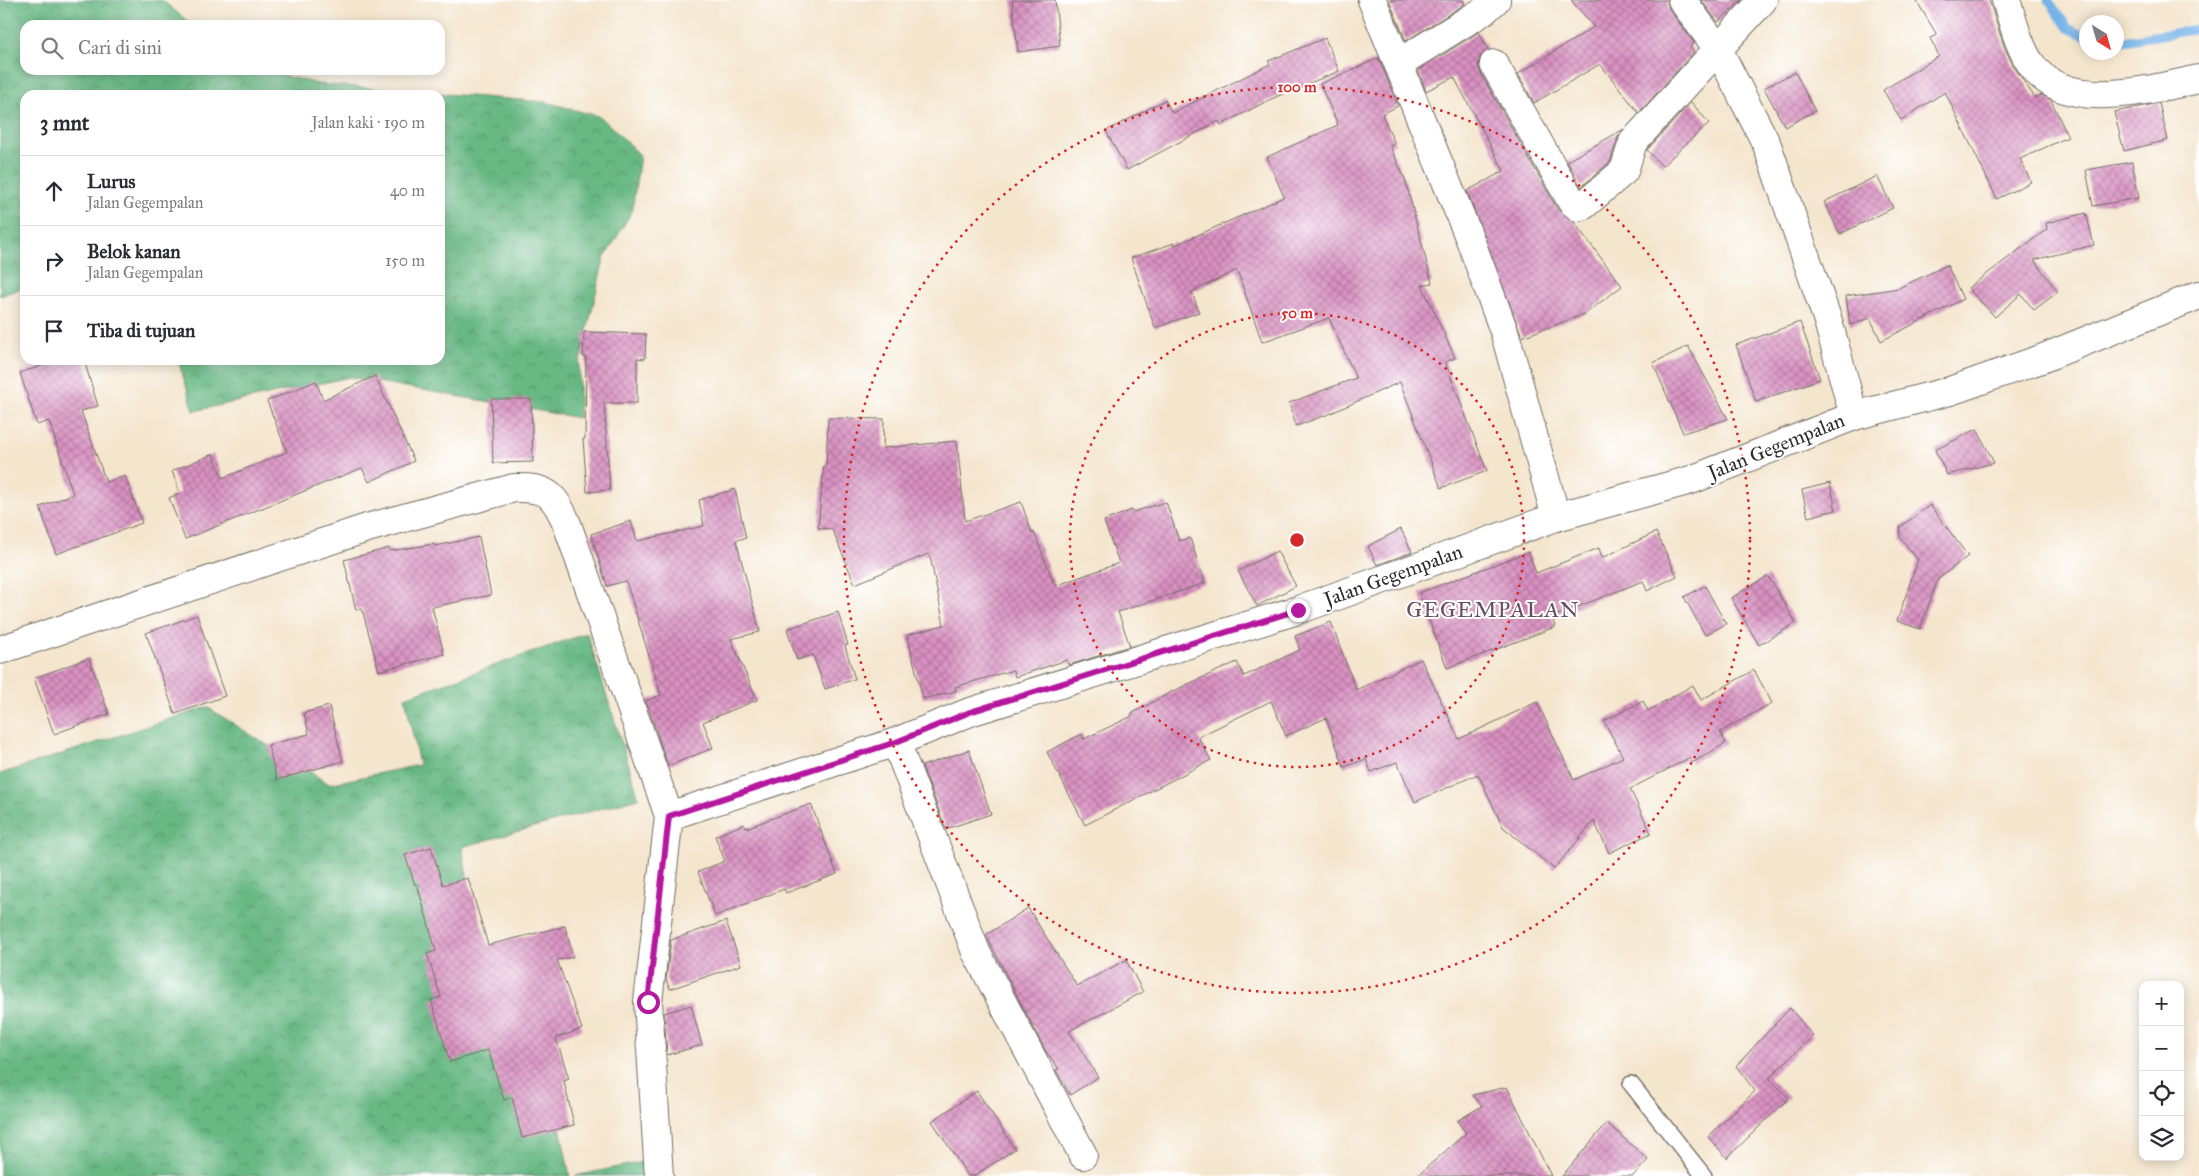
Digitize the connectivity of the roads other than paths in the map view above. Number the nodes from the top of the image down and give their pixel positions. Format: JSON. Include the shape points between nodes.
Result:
{"nodes":[{"id":1,"x":1372,"y":0,"type":"edge"},
{"id":2,"x":1496,"y":0,"type":"edge"},
{"id":3,"x":1682,"y":0,"type":"edge"},
{"id":4,"x":1764,"y":0,"type":"edge"},
{"id":5,"x":2006,"y":0,"type":"edge"},
{"id":6,"x":1718,"y":49,"type":"junction"},
{"id":7,"x":1399,"y":64,"type":"junction"},
{"id":8,"x":1494,"y":64,"type":"dead end"},
{"id":9,"x":2199,"y":79,"type":"edge"},
{"id":10,"x":2199,"y":295,"type":"edge"},
{"id":11,"x":1854,"y":416,"type":"junction"},
{"id":12,"x":1556,"y":517,"type":"junction"},
{"id":13,"x":0,"y":650,"type":"edge"},
{"id":14,"x":896,"y":742,"type":"junction"},
{"id":15,"x":669,"y":816,"type":"junction"},
{"id":16,"x":1630,"y":1084,"type":"dead end"},
{"id":17,"x":1083,"y":1155,"type":"dead end"},
{"id":18,"x":659,"y":1176,"type":"edge"},
{"id":19,"x":1704,"y":1176,"type":"edge"}],
"edges":[{"from":1,"to":7,"type":"street"},
{"from":2,"to":7,"type":"street"},
{"from":3,"to":6,"type":"street"},
{"from":4,"to":6,"type":"street"},
{"from":5,"to":9,"type":"street","via":[[2016,34],[2031,64],[2047,81],[2067,90],[2130,94]]},
{"from":6,"to":8,"type":"street","via":[[1633,142],[1624,171],[1578,207],[1572,202]]},
{"from":6,"to":11,"type":"street","via":[[1767,145],[1828,321]]},
{"from":7,"to":12,"type":"street","via":[[1505,334]]},
{"from":10,"to":11,"type":"street","name":"Jalan Gegempalan","via":[[2041,359],[1950,391]]},
{"from":11,"to":12,"type":"street","name":"Jalan Gegempalan","via":[[1691,480]]},
{"from":12,"to":14,"type":"street","name":"Jalan Gegempalan","via":[[1298,610],[970,712]]},
{"from":13,"to":15,"type":"street","via":[[367,528],[514,488],[536,488],[559,505],[567,524]]},
{"from":14,"to":15,"type":"street","name":"Jalan Gegempalan"},
{"from":14,"to":17,"type":"street","via":[[976,952]]},
{"from":15,"to":18,"type":"street","via":[[648,1002]]},
{"from":16,"to":19,"type":"lane"}]}
